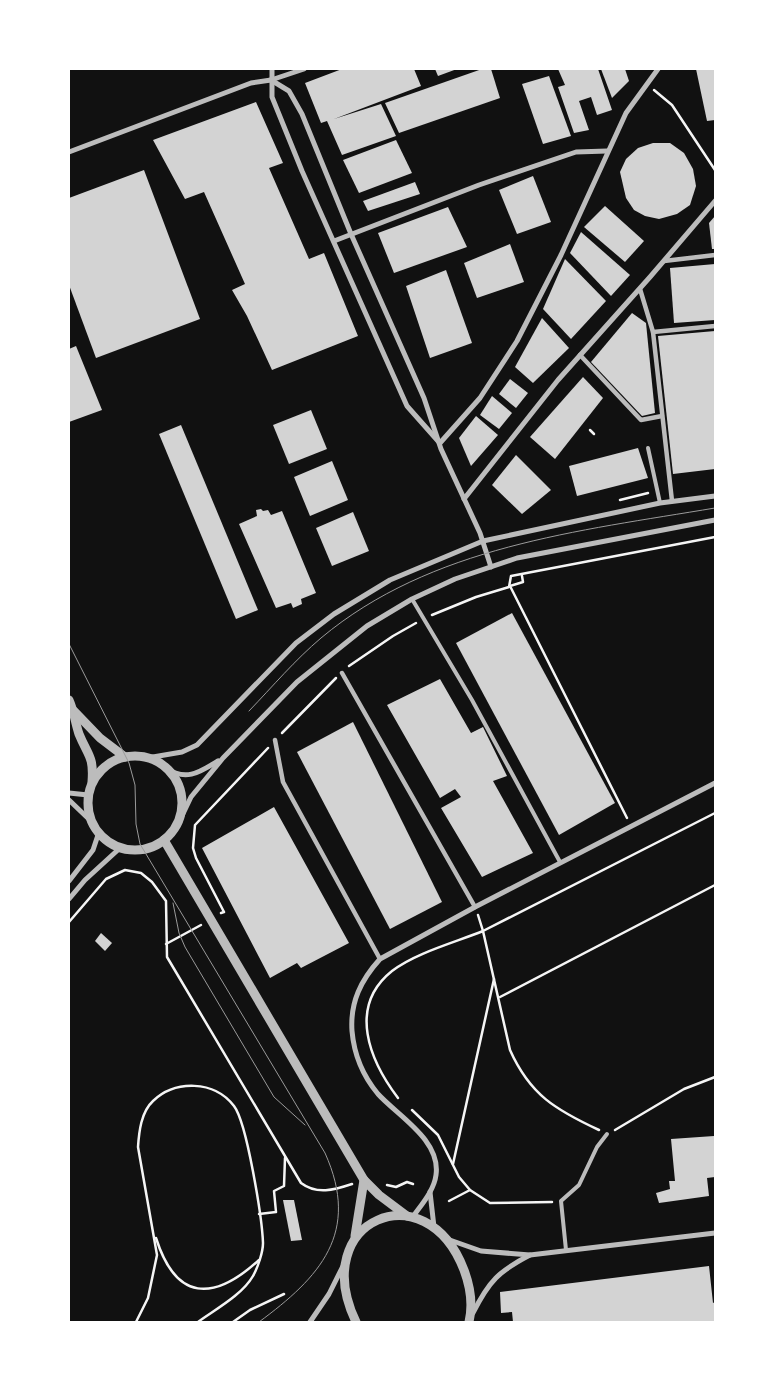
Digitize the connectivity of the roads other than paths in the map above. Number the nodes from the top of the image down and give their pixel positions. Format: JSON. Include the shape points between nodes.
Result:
{"nodes":[{"id":1,"x":272,"y":69,"type":"edge"},
{"id":2,"x":304,"y":69,"type":"edge"},
{"id":3,"x":658,"y":69,"type":"edge"},
{"id":4,"x":271,"y":80,"type":"junction"},
{"id":5,"x":69,"y":152,"type":"edge"},
{"id":6,"x":607,"y":152,"type":"junction"},
{"id":7,"x":715,"y":201,"type":"edge"},
{"id":8,"x":352,"y":234,"type":"junction"},
{"id":9,"x":334,"y":241,"type":"junction"},
{"id":10,"x":715,"y":255,"type":"edge"},
{"id":11,"x":664,"y":261,"type":"junction"},
{"id":12,"x":640,"y":289,"type":"junction"},
{"id":13,"x":715,"y":326,"type":"edge"},
{"id":14,"x":653,"y":332,"type":"junction"},
{"id":15,"x":580,"y":355,"type":"junction"},
{"id":16,"x":662,"y":416,"type":"junction"},
{"id":17,"x":440,"y":443,"type":"junction"},
{"id":18,"x":648,"y":448,"type":"dead end"},
{"id":19,"x":715,"y":496,"type":"edge"},
{"id":20,"x":464,"y":498,"type":"junction"},
{"id":21,"x":672,"y":501,"type":"junction"},
{"id":22,"x":660,"y":503,"type":"junction"},
{"id":23,"x":715,"y":520,"type":"edge"},
{"id":24,"x":483,"y":541,"type":"junction"},
{"id":25,"x":491,"y":567,"type":"junction"},
{"id":26,"x":412,"y":599,"type":"junction"},
{"id":27,"x":342,"y":673,"type":"road end"},
{"id":28,"x":69,"y":700,"type":"edge"},
{"id":29,"x":74,"y":711,"type":"junction"},
{"id":30,"x":275,"y":740,"type":"road end"},
{"id":31,"x":125,"y":757,"type":"junction"},
{"id":32,"x":148,"y":758,"type":"junction"},
{"id":33,"x":223,"y":758,"type":"junction"},
{"id":34,"x":166,"y":768,"type":"junction"},
{"id":35,"x":715,"y":783,"type":"edge"},
{"id":36,"x":92,"y":785,"type":"junction"},
{"id":37,"x":69,"y":793,"type":"edge"},
{"id":38,"x":88,"y":795,"type":"junction"},
{"id":39,"x":69,"y":800,"type":"edge"},
{"id":40,"x":180,"y":820,"type":"junction"},
{"id":41,"x":96,"y":828,"type":"junction"},
{"id":42,"x":164,"y":840,"type":"junction"},
{"id":43,"x":120,"y":848,"type":"junction"},
{"id":44,"x":560,"y":862,"type":"junction"},
{"id":45,"x":69,"y":881,"type":"edge"},
{"id":46,"x":69,"y":899,"type":"edge"},
{"id":47,"x":475,"y":907,"type":"junction"},
{"id":48,"x":380,"y":960,"type":"junction"},
{"id":49,"x":607,"y":1134,"type":"road end"},
{"id":50,"x":364,"y":1180,"type":"junction"},
{"id":51,"x":430,"y":1192,"type":"junction"},
{"id":52,"x":410,"y":1217,"type":"junction"},
{"id":53,"x":434,"y":1228,"type":"junction"},
{"id":54,"x":715,"y":1233,"type":"edge"},
{"id":55,"x":354,"y":1239,"type":"junction"},
{"id":56,"x":446,"y":1239,"type":"junction"},
{"id":57,"x":566,"y":1250,"type":"junction"},
{"id":58,"x":530,"y":1255,"type":"junction"},
{"id":59,"x":344,"y":1264,"type":"junction"},
{"id":60,"x":469,"y":1321,"type":"edge"},
{"id":61,"x":310,"y":1322,"type":"edge"},
{"id":62,"x":356,"y":1322,"type":"edge"}],
"edges":[{"from":1,"to":4,"type":"street"},
{"from":2,"to":4,"type":"street"},
{"from":3,"to":6,"type":"street","via":[[626,113]]},
{"from":4,"to":5,"type":"street","via":[[251,83]]},
{"from":4,"to":8,"type":"street","via":[[289,91],[302,114]]},
{"from":4,"to":9,"type":"street","via":[[272,97]]},
{"from":6,"to":8,"type":"street","via":[[576,152]]},
{"from":6,"to":17,"type":"street","via":[[561,255],[517,341],[480,398]]},
{"from":7,"to":11,"type":"street"},
{"from":8,"to":9,"type":"street"},
{"from":8,"to":17,"type":"street","via":[[424,398]]},
{"from":9,"to":17,"type":"street","via":[[407,406]]},
{"from":10,"to":11,"type":"street"},
{"from":11,"to":12,"type":"street"},
{"from":12,"to":14,"type":"street"},
{"from":12,"to":15,"type":"street"},
{"from":13,"to":14,"type":"street"},
{"from":14,"to":16,"type":"street"},
{"from":15,"to":16,"type":"street","via":[[641,420]]},
{"from":15,"to":20,"type":"street"},
{"from":16,"to":21,"type":"street"},
{"from":17,"to":20,"type":"street"},
{"from":18,"to":22,"type":"lane"},
{"from":19,"to":21,"type":"street"},
{"from":20,"to":24,"type":"street"},
{"from":21,"to":22,"type":"street"},
{"from":22,"to":24,"type":"street"},
{"from":23,"to":25,"type":"street","via":[[517,558]]},
{"from":24,"to":25,"type":"street"},
{"from":24,"to":32,"type":"street","via":[[425,564],[360,597],[296,643],[197,745],[182,752]]},
{"from":25,"to":26,"type":"street"},
{"from":26,"to":33,"type":"street","via":[[367,626],[318,664]]},
{"from":26,"to":44,"type":"lane","via":[[472,700]]},
{"from":27,"to":47,"type":"street"},
{"from":28,"to":29,"type":"street"},
{"from":29,"to":31,"type":"street","via":[[100,738]]},
{"from":29,"to":36,"type":"street","via":[[79,734],[92,758]]},
{"from":30,"to":48,"type":"street","via":[[283,782]]},
{"from":31,"to":32,"type":"street"},
{"from":31,"to":36,"type":"street","via":[[104,767]]},
{"from":32,"to":34,"type":"street"},
{"from":33,"to":34,"type":"street","via":[[193,775],[174,774]]},
{"from":33,"to":40,"type":"street","via":[[190,798]]},
{"from":34,"to":40,"type":"street","via":[[178,783],[182,801]]},
{"from":35,"to":44,"type":"street"},
{"from":36,"to":38,"type":"street"},
{"from":37,"to":38,"type":"street"},
{"from":38,"to":41,"type":"street","via":[[90,814]]},
{"from":39,"to":41,"type":"street"},
{"from":40,"to":42,"type":"street"},
{"from":41,"to":43,"type":"street","via":[[106,840]]},
{"from":41,"to":45,"type":"street","via":[[93,850]]},
{"from":42,"to":43,"type":"street","via":[[142,849]]},
{"from":42,"to":50,"type":"street"},
{"from":43,"to":46,"type":"street"},
{"from":44,"to":47,"type":"street"},
{"from":47,"to":48,"type":"street"},
{"from":48,"to":51,"type":"street","via":[[364,980],[354,1002],[353,1044],[367,1078],[378,1093],[432,1150],[436,1174]]},
{"from":49,"to":57,"type":"lane","via":[[578,1185],[560,1201]]},
{"from":50,"to":52,"type":"street"},
{"from":50,"to":55,"type":"street"},
{"from":51,"to":52,"type":"street"},
{"from":51,"to":53,"type":"street"},
{"from":52,"to":53,"type":"street"},
{"from":52,"to":55,"type":"street","via":[[391,1216],[377,1220],[363,1228]]},
{"from":53,"to":56,"type":"street"},
{"from":54,"to":57,"type":"street"},
{"from":55,"to":59,"type":"street"},
{"from":56,"to":58,"type":"street","via":[[481,1251]]},
{"from":56,"to":60,"type":"street","via":[[458,1256],[466,1277],[471,1305]]},
{"from":57,"to":58,"type":"street"},
{"from":58,"to":60,"type":"street","via":[[491,1280]]},
{"from":59,"to":61,"type":"street"},
{"from":59,"to":62,"type":"street","via":[[346,1296]]}]}
